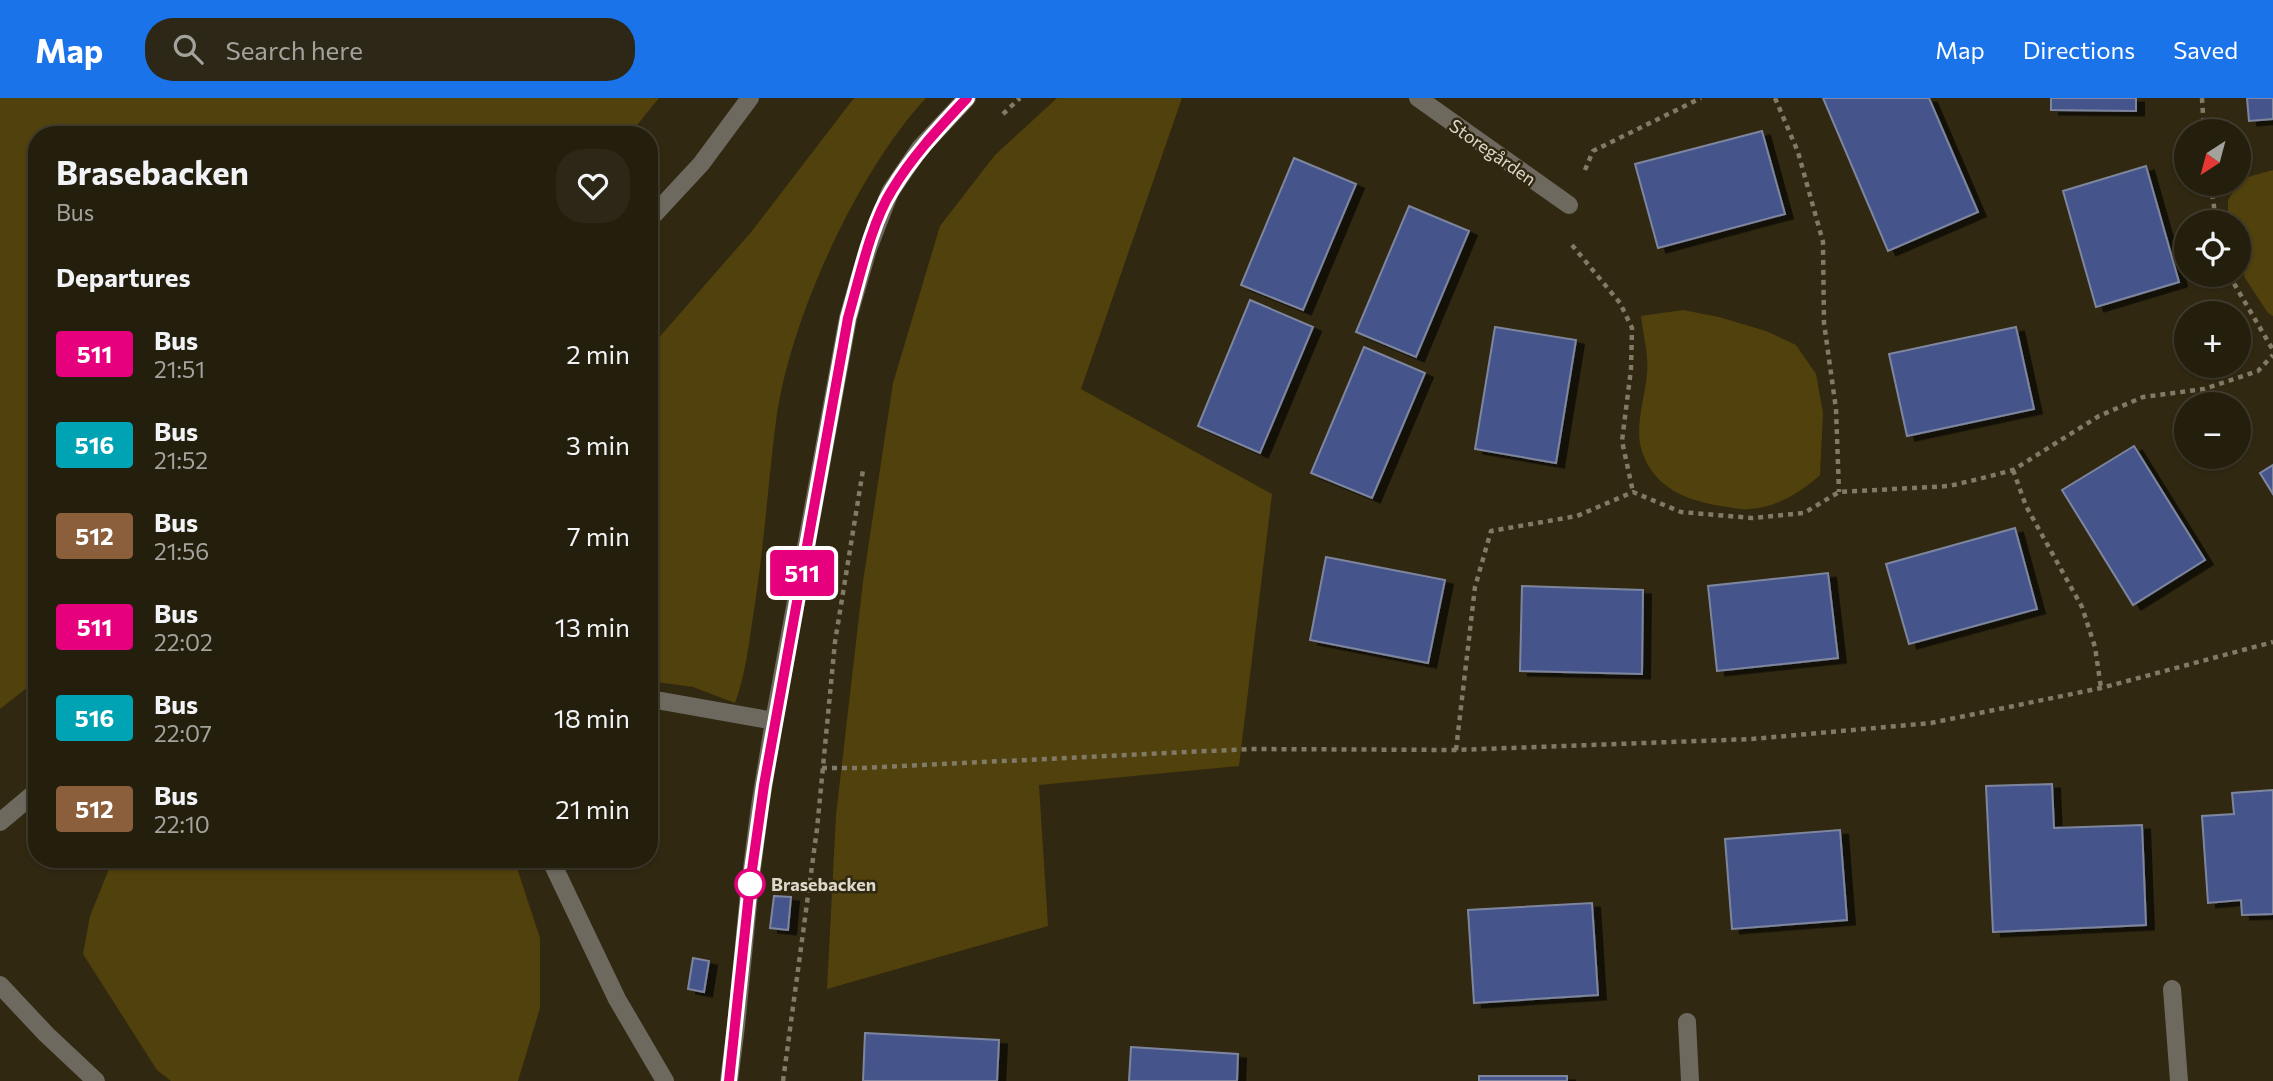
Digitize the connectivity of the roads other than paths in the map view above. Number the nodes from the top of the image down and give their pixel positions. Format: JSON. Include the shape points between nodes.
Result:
{"nodes":[{"id":1,"x":750,"y":98,"type":"edge"},
{"id":2,"x":967,"y":98,"type":"edge"},
{"id":3,"x":1418,"y":98,"type":"edge"},
{"id":4,"x":1569,"y":205,"type":"road end"},
{"id":5,"x":658,"y":210,"type":"edge"},
{"id":6,"x":658,"y":701,"type":"edge"},
{"id":7,"x":774,"y":721,"type":"junction"},
{"id":8,"x":28,"y":799,"type":"edge"},
{"id":9,"x":0,"y":822,"type":"edge"},
{"id":10,"x":555,"y":868,"type":"edge"},
{"id":11,"x":0,"y":985,"type":"edge"},
{"id":12,"x":2172,"y":989,"type":"dead end"},
{"id":13,"x":1687,"y":1022,"type":"dead end"},
{"id":14,"x":96,"y":1081,"type":"edge"},
{"id":15,"x":665,"y":1081,"type":"edge"},
{"id":16,"x":729,"y":1081,"type":"edge"},
{"id":17,"x":1690,"y":1081,"type":"edge"},
{"id":18,"x":2179,"y":1081,"type":"edge"}],
"edges":[{"from":1,"to":5,"type":"street","via":[[701,164]]},
{"from":2,"to":7,"type":"street","via":[[920,148],[890,192],[867,249],[848,318]]},
{"from":3,"to":4,"type":"street","name":"Storegården"},
{"from":6,"to":7,"type":"street"},
{"from":7,"to":16,"type":"street","via":[[750,884]]},
{"from":8,"to":9,"type":"street"},
{"from":10,"to":15,"type":"street","via":[[617,999]]},
{"from":11,"to":14,"type":"street"},
{"from":12,"to":18,"type":"street"},
{"from":13,"to":17,"type":"street"}]}
